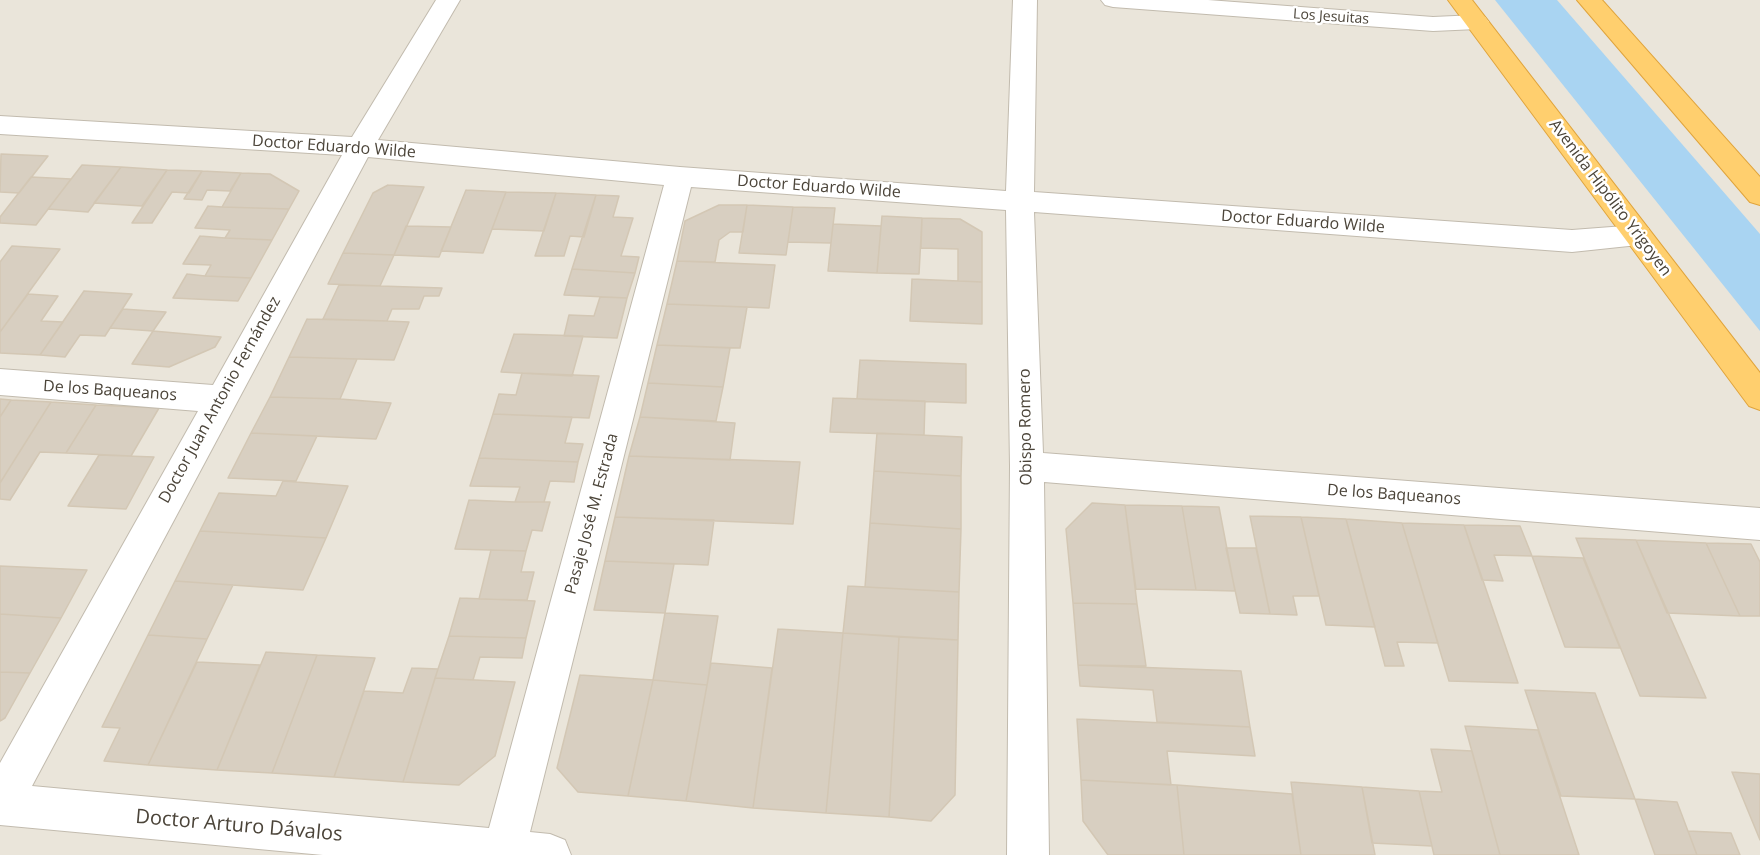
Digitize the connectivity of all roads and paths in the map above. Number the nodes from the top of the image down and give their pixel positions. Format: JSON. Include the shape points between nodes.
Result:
{"nodes":[{"id":1,"x":448,"y":0,"type":"edge"},
{"id":2,"x":1025,"y":0,"type":"edge"},
{"id":3,"x":1113,"y":0,"type":"edge"},
{"id":4,"x":1460,"y":0,"type":"edge"},
{"id":5,"x":1589,"y":0,"type":"edge"},
{"id":6,"x":1478,"y":22,"type":"junction"},
{"id":7,"x":0,"y":125,"type":"edge"},
{"id":8,"x":360,"y":147,"type":"junction"},
{"id":9,"x":680,"y":177,"type":"junction"},
{"id":10,"x":1760,"y":195,"type":"edge"},
{"id":11,"x":1020,"y":202,"type":"junction"},
{"id":12,"x":1638,"y":235,"type":"junction"},
{"id":13,"x":0,"y":382,"type":"edge"},
{"id":14,"x":1760,"y":397,"type":"edge"},
{"id":15,"x":220,"y":399,"type":"junction"},
{"id":16,"x":1027,"y":466,"type":"junction"},
{"id":17,"x":1760,"y":524,"type":"edge"},
{"id":18,"x":0,"y":804,"type":"edge"},
{"id":19,"x":504,"y":851,"type":"junction"},
{"id":20,"x":550,"y":855,"type":"edge"},
{"id":21,"x":1028,"y":855,"type":"edge"}],
"edges":[{"from":1,"to":8,"type":"street","name":"Doctor Juan Antonio Fernández"},
{"from":2,"to":11,"type":"street","name":"Obispo Romero"},
{"from":3,"to":6,"type":"street","name":"Los Jesuitas","via":[[1433,24]]},
{"from":4,"to":6,"type":"highway","name":"Avenida Hipólito Yrigoyen"},
{"from":5,"to":10,"type":"highway"},
{"from":6,"to":12,"type":"highway","name":"Avenida Hipólito Yrigoyen"},
{"from":7,"to":8,"type":"street","name":"Doctor Eduardo Wilde"},
{"from":8,"to":9,"type":"street","name":"Doctor Eduardo Wilde"},
{"from":8,"to":15,"type":"street","name":"Doctor Juan Antonio Fernández"},
{"from":9,"to":11,"type":"street","name":"Doctor Eduardo Wilde"},
{"from":9,"to":19,"type":"street","name":"Pasaje José M. Estrada"},
{"from":11,"to":12,"type":"street","name":"Doctor Eduardo Wilde","via":[[1572,241]]},
{"from":11,"to":16,"type":"street","name":"Obispo Romero"},
{"from":12,"to":14,"type":"highway","name":"Avenida Hipólito Yrigoyen"},
{"from":13,"to":15,"type":"street","name":"De los Baqueanos"},
{"from":15,"to":18,"type":"street","name":"Doctor Juan Antonio Fernández"},
{"from":16,"to":17,"type":"street","name":"De los Baqueanos"},
{"from":16,"to":21,"type":"street","name":"Obispo Romero"},
{"from":18,"to":19,"type":"street","name":"Doctor Arturo Dávalos"},
{"from":19,"to":20,"type":"street","name":"Doctor Arturo Dávalos"}]}
